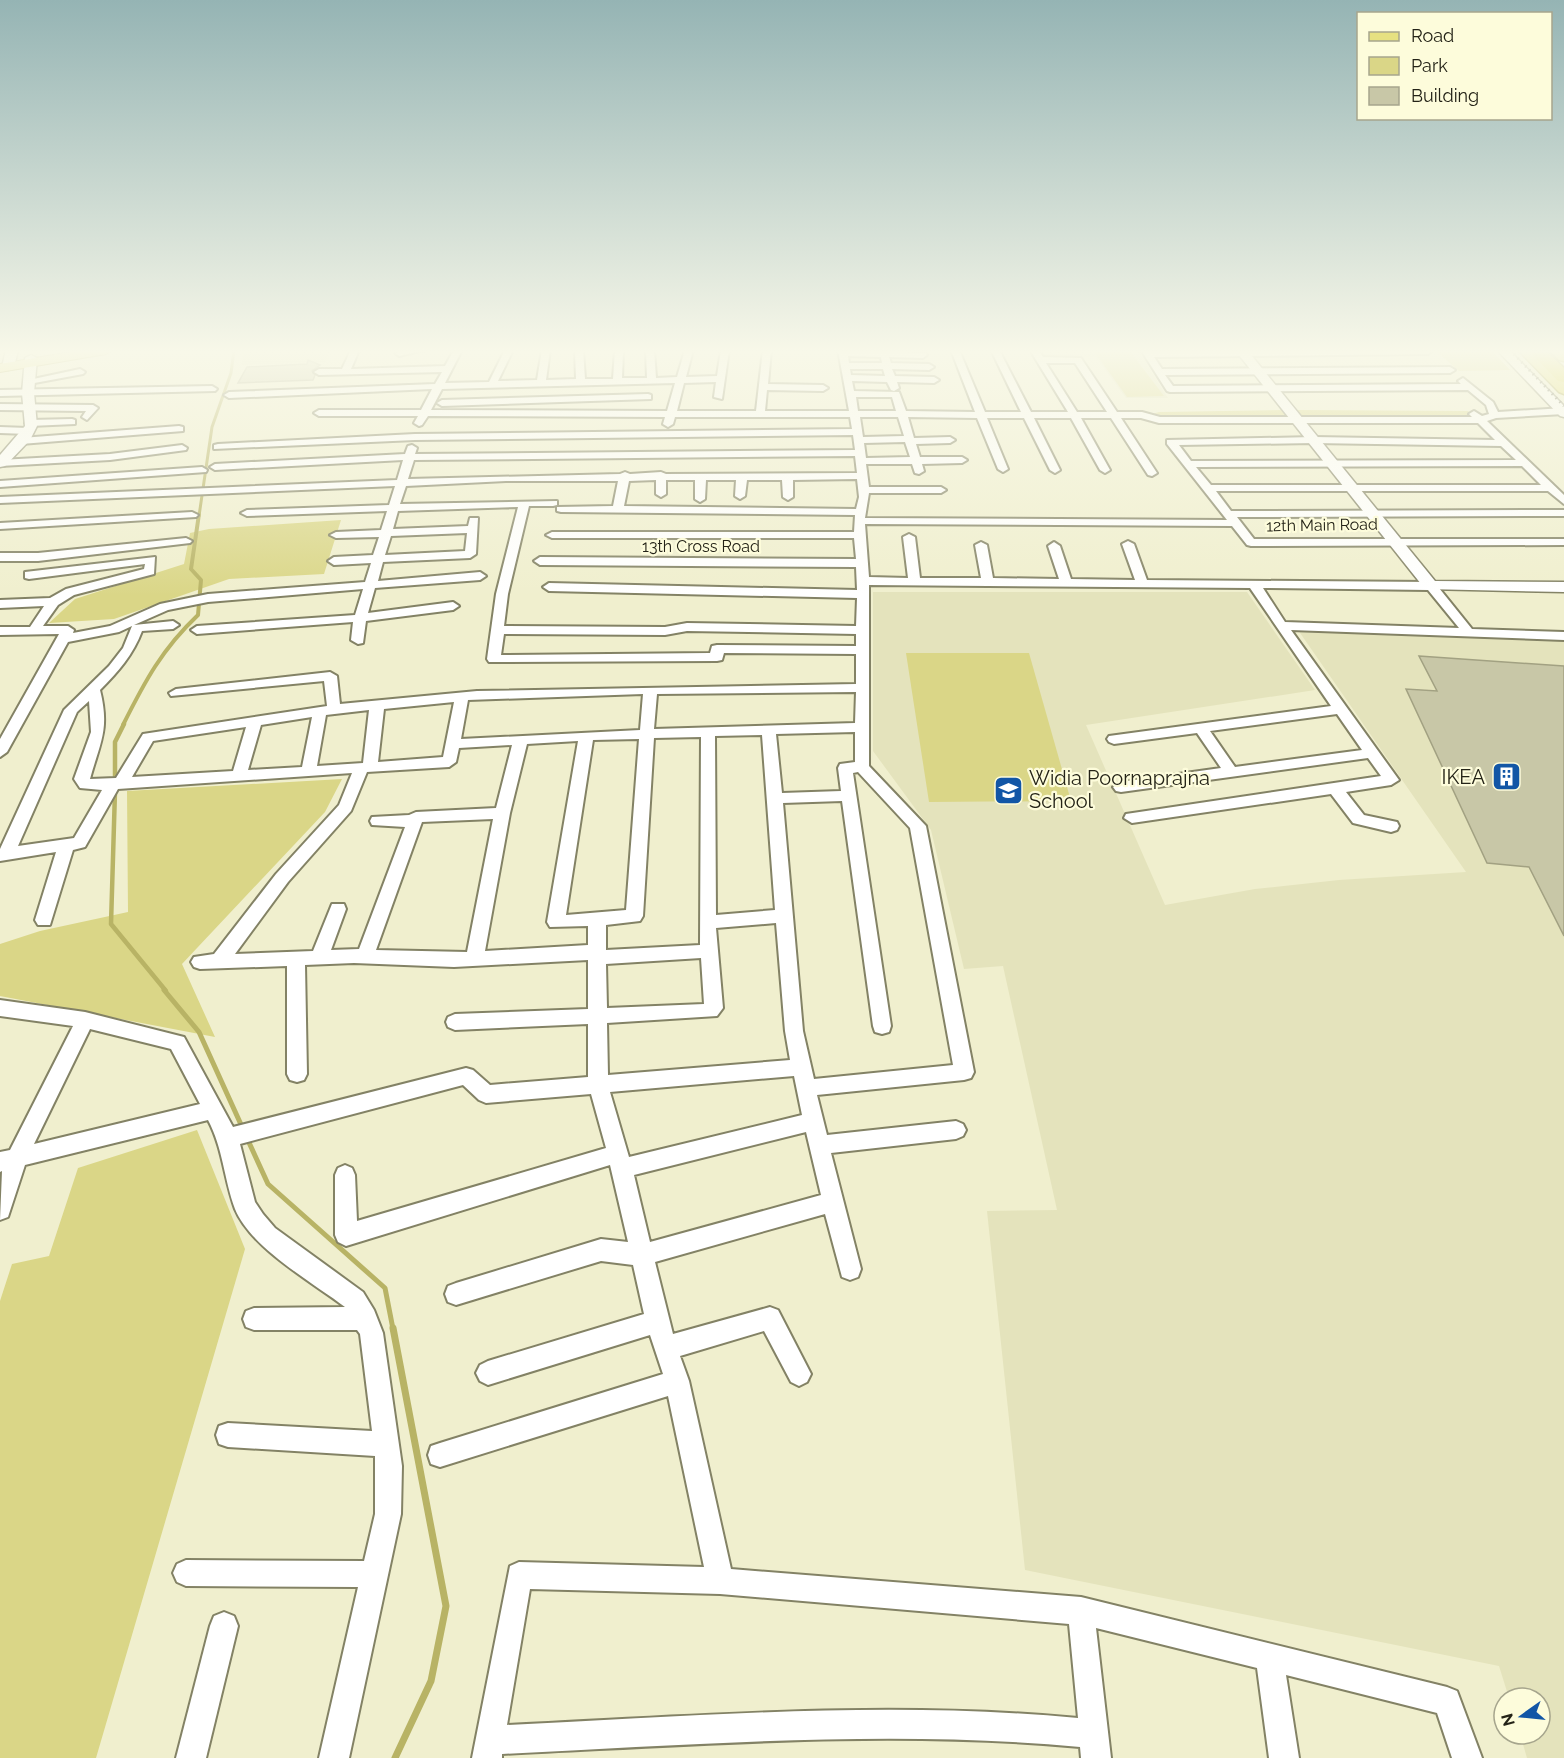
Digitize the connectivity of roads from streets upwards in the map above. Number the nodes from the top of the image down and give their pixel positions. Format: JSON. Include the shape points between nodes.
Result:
{"nodes":[{"id":1,"x":27,"y":432,"type":"edge"},
{"id":2,"x":417,"y":432,"type":"edge"},
{"id":3,"x":857,"y":432,"type":"edge"},
{"id":4,"x":907,"y":432,"type":"edge"},
{"id":5,"x":988,"y":432,"type":"edge"},
{"id":6,"x":1036,"y":432,"type":"edge"},
{"id":7,"x":1084,"y":432,"type":"edge"},
{"id":8,"x":1124,"y":432,"type":"edge"},
{"id":9,"x":1307,"y":432,"type":"edge"},
{"id":10,"x":1492,"y":432,"type":"edge"},
{"id":11,"x":585,"y":434,"type":"joint"},
{"id":12,"x":665,"y":434,"type":"junction"},
{"id":13,"x":552,"y":435,"type":"joint"},
{"id":14,"x":858,"y":436,"type":"junction"},
{"id":15,"x":415,"y":437,"type":"junction"},
{"id":16,"x":909,"y":440,"type":"junction"},
{"id":17,"x":950,"y":440,"type":"dead end"},
{"id":18,"x":1314,"y":440,"type":"junction"},
{"id":19,"x":1502,"y":443,"type":"junction"},
{"id":20,"x":218,"y":447,"type":"dead end"},
{"id":21,"x":182,"y":448,"type":"dead end"},
{"id":22,"x":659,"y":454,"type":"junction"},
{"id":23,"x":409,"y":457,"type":"junction"},
{"id":24,"x":861,"y":457,"type":"junction"},
{"id":25,"x":2,"y":458,"type":"edge"},
{"id":26,"x":962,"y":460,"type":"dead end"},
{"id":27,"x":1524,"y":463,"type":"junction"},
{"id":28,"x":1188,"y":464,"type":"junction"},
{"id":29,"x":1333,"y":464,"type":"junction"},
{"id":30,"x":917,"y":466,"type":"junction"},
{"id":31,"x":216,"y":467,"type":"dead end"},
{"id":32,"x":1003,"y":469,"type":"dead end"},
{"id":33,"x":202,"y":470,"type":"dead end"},
{"id":34,"x":1055,"y":470,"type":"dead end"},
{"id":35,"x":1105,"y":470,"type":"dead end"},
{"id":36,"x":1152,"y":473,"type":"dead end"},
{"id":37,"x":625,"y":475,"type":"junction"},
{"id":38,"x":662,"y":475,"type":"junction"},
{"id":39,"x":701,"y":476,"type":"junction"},
{"id":40,"x":742,"y":476,"type":"junction"},
{"id":41,"x":787,"y":476,"type":"junction"},
{"id":42,"x":834,"y":476,"type":"junction"},
{"id":43,"x":862,"y":476,"type":"junction"},
{"id":44,"x":401,"y":482,"type":"junction"},
{"id":45,"x":0,"y":484,"type":"edge"},
{"id":46,"x":1207,"y":488,"type":"junction"},
{"id":47,"x":1352,"y":488,"type":"junction"},
{"id":48,"x":1550,"y":488,"type":"junction"},
{"id":49,"x":836,"y":490,"type":"dead end"},
{"id":50,"x":863,"y":490,"type":"junction"},
{"id":51,"x":941,"y":490,"type":"dead end"},
{"id":52,"x":661,"y":494,"type":"dead end"},
{"id":53,"x":740,"y":496,"type":"dead end"},
{"id":54,"x":788,"y":497,"type":"dead end"},
{"id":55,"x":0,"y":500,"type":"edge"},
{"id":56,"x":700,"y":500,"type":"dead end"},
{"id":57,"x":1564,"y":501,"type":"edge"},
{"id":58,"x":524,"y":502,"type":"junction"},
{"id":59,"x":394,"y":507,"type":"junction"},
{"id":60,"x":617,"y":512,"type":"junction"},
{"id":61,"x":247,"y":513,"type":"dead end"},
{"id":62,"x":1564,"y":513,"type":"edge"},
{"id":63,"x":1373,"y":514,"type":"junction"},
{"id":64,"x":192,"y":515,"type":"dead end"},
{"id":65,"x":860,"y":517,"type":"junction"},
{"id":66,"x":1231,"y":518,"type":"junction"},
{"id":67,"x":0,"y":526,"type":"edge"},
{"id":68,"x":386,"y":533,"type":"junction"},
{"id":69,"x":336,"y":535,"type":"dead end"},
{"id":70,"x":552,"y":535,"type":"dead end"},
{"id":71,"x":611,"y":535,"type":"junction"},
{"id":72,"x":860,"y":536,"type":"junction"},
{"id":73,"x":909,"y":537,"type":"dead end"},
{"id":74,"x":186,"y":541,"type":"dead end"},
{"id":75,"x":1395,"y":541,"type":"junction"},
{"id":76,"x":1564,"y":542,"type":"edge"},
{"id":77,"x":981,"y":544,"type":"dead end"},
{"id":78,"x":1128,"y":544,"type":"dead end"},
{"id":79,"x":1054,"y":546,"type":"dead end"},
{"id":80,"x":0,"y":557,"type":"edge"},
{"id":81,"x":378,"y":559,"type":"junction"},
{"id":82,"x":334,"y":561,"type":"dead end"},
{"id":83,"x":540,"y":561,"type":"dead end"},
{"id":84,"x":862,"y":563,"type":"junction"},
{"id":85,"x":69,"y":571,"type":"junction"},
{"id":86,"x":29,"y":575,"type":"dead end"},
{"id":87,"x":480,"y":576,"type":"dead end"},
{"id":88,"x":863,"y":581,"type":"junction"},
{"id":89,"x":914,"y":581,"type":"junction"},
{"id":90,"x":988,"y":582,"type":"junction"},
{"id":91,"x":1066,"y":582,"type":"junction"},
{"id":92,"x":1142,"y":583,"type":"junction"},
{"id":93,"x":1254,"y":584,"type":"junction"},
{"id":94,"x":369,"y":586,"type":"junction"},
{"id":95,"x":1431,"y":586,"type":"junction"},
{"id":96,"x":549,"y":587,"type":"dead end"},
{"id":97,"x":1564,"y":587,"type":"edge"},
{"id":98,"x":863,"y":594,"type":"junction"},
{"id":99,"x":59,"y":599,"type":"junction"},
{"id":100,"x":0,"y":604,"type":"edge"},
{"id":101,"x":453,"y":606,"type":"dead end"},
{"id":102,"x":360,"y":618,"type":"junction"},
{"id":103,"x":173,"y":625,"type":"dead end"},
{"id":104,"x":1281,"y":626,"type":"junction"},
{"id":105,"x":718,"y":628,"type":"junction"},
{"id":106,"x":823,"y":629,"type":"junction"},
{"id":107,"x":197,"y":630,"type":"dead end"},
{"id":108,"x":498,"y":630,"type":"junction"},
{"id":109,"x":862,"y":630,"type":"junction"},
{"id":110,"x":0,"y":631,"type":"edge"},
{"id":111,"x":34,"y":631,"type":"junction"},
{"id":112,"x":1469,"y":633,"type":"junction"},
{"id":113,"x":1564,"y":636,"type":"edge"},
{"id":114,"x":63,"y":639,"type":"junction"},
{"id":115,"x":358,"y":640,"type":"dead end"},
{"id":116,"x":717,"y":649,"type":"junction"},
{"id":117,"x":823,"y":650,"type":"junction"},
{"id":118,"x":862,"y":650,"type":"junction"},
{"id":119,"x":861,"y":688,"type":"junction"},
{"id":120,"x":93,"y":689,"type":"junction"},
{"id":121,"x":650,"y":690,"type":"junction"},
{"id":122,"x":176,"y":693,"type":"dead end"},
{"id":123,"x":462,"y":697,"type":"junction"},
{"id":124,"x":377,"y":705,"type":"junction"},
{"id":125,"x":1341,"y":709,"type":"junction"},
{"id":126,"x":327,"y":710,"type":"junction"},
{"id":127,"x":255,"y":721,"type":"junction"},
{"id":128,"x":861,"y":727,"type":"junction"},
{"id":129,"x":1201,"y":728,"type":"junction"},
{"id":130,"x":769,"y":730,"type":"junction"},
{"id":131,"x":708,"y":733,"type":"junction"},
{"id":132,"x":648,"y":735,"type":"junction"},
{"id":133,"x":586,"y":736,"type":"junction"},
{"id":134,"x":1114,"y":739,"type":"dead end"},
{"id":135,"x":521,"y":740,"type":"junction"},
{"id":136,"x":454,"y":744,"type":"junction"},
{"id":137,"x":0,"y":752,"type":"edge"},
{"id":138,"x":1372,"y":753,"type":"junction"},
{"id":139,"x":862,"y":767,"type":"junction"},
{"id":140,"x":366,"y":768,"type":"junction"},
{"id":141,"x":308,"y":772,"type":"junction"},
{"id":142,"x":1231,"y":772,"type":"junction"},
{"id":143,"x":239,"y":776,"type":"junction"},
{"id":144,"x":117,"y":783,"type":"junction"},
{"id":145,"x":1121,"y":787,"type":"dead end"},
{"id":146,"x":1334,"y":788,"type":"junction"},
{"id":147,"x":848,"y":795,"type":"junction"},
{"id":148,"x":774,"y":798,"type":"junction"},
{"id":149,"x":502,"y":813,"type":"junction"},
{"id":150,"x":1132,"y":818,"type":"dead end"},
{"id":151,"x":378,"y":821,"type":"dead end"},
{"id":152,"x":415,"y":821,"type":"junction"},
{"id":153,"x":1391,"y":826,"type":"dead end"},
{"id":154,"x":66,"y":845,"type":"junction"},
{"id":155,"x":3,"y":854,"type":"edge"},
{"id":156,"x":338,"y":909,"type":"dead end"},
{"id":157,"x":784,"y":916,"type":"junction"},
{"id":158,"x":44,"y":920,"type":"dead end"},
{"id":159,"x":597,"y":921,"type":"junction"},
{"id":160,"x":707,"y":922,"type":"junction"},
{"id":161,"x":709,"y":951,"type":"junction"},
{"id":162,"x":596,"y":955,"type":"junction"},
{"id":163,"x":319,"y":957,"type":"junction"},
{"id":164,"x":365,"y":957,"type":"junction"},
{"id":165,"x":296,"y":958,"type":"junction"},
{"id":166,"x":475,"y":959,"type":"junction"},
{"id":167,"x":219,"y":961,"type":"junction"},
{"id":168,"x":200,"y":962,"type":"dead end"},
{"id":169,"x":3,"y":1014,"type":"edge"},
{"id":170,"x":597,"y":1015,"type":"junction"},
{"id":171,"x":85,"y":1020,"type":"junction"},
{"id":172,"x":455,"y":1022,"type":"dead end"},
{"id":173,"x":882,"y":1026,"type":"dead end"},
{"id":174,"x":802,"y":1067,"type":"junction"},
{"id":175,"x":297,"y":1074,"type":"dead end"},
{"id":176,"x":597,"y":1083,"type":"junction"},
{"id":177,"x":806,"y":1088,"type":"junction"},
{"id":178,"x":213,"y":1110,"type":"junction"},
{"id":179,"x":813,"y":1121,"type":"junction"},
{"id":180,"x":956,"y":1130,"type":"dead end"},
{"id":181,"x":228,"y":1138,"type":"junction"},
{"id":182,"x":819,"y":1145,"type":"junction"},
{"id":183,"x":8,"y":1161,"type":"edge"},
{"id":184,"x":619,"y":1161,"type":"junction"},
{"id":185,"x":345,"y":1175,"type":"dead end"},
{"id":186,"x":834,"y":1201,"type":"junction"},
{"id":187,"x":0,"y":1210,"type":"edge"},
{"id":188,"x":642,"y":1254,"type":"junction"},
{"id":189,"x":850,"y":1269,"type":"dead end"},
{"id":190,"x":456,"y":1294,"type":"dead end"},
{"id":191,"x":366,"y":1318,"type":"junction"},
{"id":192,"x":254,"y":1319,"type":"dead end"},
{"id":193,"x":657,"y":1321,"type":"junction"},
{"id":194,"x":666,"y":1348,"type":"junction"},
{"id":195,"x":488,"y":1373,"type":"dead end"},
{"id":196,"x":799,"y":1374,"type":"dead end"},
{"id":197,"x":677,"y":1381,"type":"junction"},
{"id":198,"x":228,"y":1435,"type":"dead end"},
{"id":199,"x":386,"y":1444,"type":"junction"},
{"id":200,"x":440,"y":1455,"type":"dead end"},
{"id":201,"x":186,"y":1573,"type":"dead end"},
{"id":202,"x":374,"y":1574,"type":"junction"},
{"id":203,"x":720,"y":1581,"type":"junction"},
{"id":204,"x":1081,"y":1611,"type":"junction"},
{"id":205,"x":224,"y":1626,"type":"dead end"},
{"id":206,"x":1270,"y":1658,"type":"junction"},
{"id":207,"x":1094,"y":1746,"type":"edge"},
{"id":208,"x":489,"y":1749,"type":"edge"},
{"id":209,"x":191,"y":1758,"type":"edge"},
{"id":210,"x":334,"y":1758,"type":"edge"},
{"id":211,"x":1284,"y":1758,"type":"edge"},
{"id":212,"x":1467,"y":1758,"type":"edge"}],
"edges":[{"from":1,"to":25,"type":"street"},
{"from":2,"to":15,"type":"street"},
{"from":3,"to":14,"type":"street"},
{"from":4,"to":16,"type":"street"},
{"from":5,"to":32,"type":"street"},
{"from":6,"to":34,"type":"street"},
{"from":7,"to":35,"type":"street"},
{"from":8,"to":36,"type":"street"},
{"from":9,"to":18,"type":"street"},
{"from":10,"to":19,"type":"street"},
{"from":11,"to":12,"type":"street"},
{"from":11,"to":13,"type":"street"},
{"from":12,"to":14,"type":"street"},
{"from":12,"to":22,"type":"street"},
{"from":13,"to":15,"type":"street"},
{"from":14,"to":16,"type":"street"},
{"from":14,"to":24,"type":"street"},
{"from":15,"to":20,"type":"street"},
{"from":15,"to":23,"type":"street"},
{"from":16,"to":17,"type":"street"},
{"from":16,"to":30,"type":"street"},
{"from":18,"to":19,"type":"street"},
{"from":18,"to":28,"type":"street","via":[[1172,442]]},
{"from":18,"to":29,"type":"street"},
{"from":19,"to":27,"type":"street"},
{"from":21,"to":25,"type":"street","via":[[110,457]]},
{"from":22,"to":23,"type":"street"},
{"from":22,"to":24,"type":"street"},
{"from":23,"to":31,"type":"street"},
{"from":23,"to":44,"type":"street"},
{"from":24,"to":30,"type":"street"},
{"from":24,"to":43,"type":"street"},
{"from":26,"to":30,"type":"street"},
{"from":27,"to":29,"type":"street"},
{"from":27,"to":48,"type":"street"},
{"from":28,"to":29,"type":"street"},
{"from":28,"to":46,"type":"street"},
{"from":29,"to":47,"type":"street"},
{"from":33,"to":45,"type":"street"},
{"from":37,"to":38,"type":"street"},
{"from":37,"to":44,"type":"street"},
{"from":37,"to":60,"type":"street"},
{"from":38,"to":39,"type":"street"},
{"from":38,"to":52,"type":"street"},
{"from":39,"to":40,"type":"street"},
{"from":39,"to":56,"type":"street"},
{"from":40,"to":41,"type":"street"},
{"from":40,"to":53,"type":"street"},
{"from":41,"to":42,"type":"street"},
{"from":41,"to":54,"type":"street"},
{"from":42,"to":43,"type":"street"},
{"from":42,"to":49,"type":"street"},
{"from":43,"to":50,"type":"street"},
{"from":44,"to":55,"type":"street"},
{"from":44,"to":59,"type":"street"},
{"from":46,"to":47,"type":"street"},
{"from":46,"to":66,"type":"street"},
{"from":47,"to":48,"type":"street"},
{"from":47,"to":63,"type":"street"},
{"from":48,"to":57,"type":"street"},
{"from":50,"to":51,"type":"street"},
{"from":50,"to":65,"type":"street"},
{"from":58,"to":59,"type":"street"},
{"from":58,"to":60,"type":"street"},
{"from":58,"to":108,"type":"street","via":[[502,594]]},
{"from":59,"to":61,"type":"street"},
{"from":59,"to":68,"type":"street"},
{"from":60,"to":65,"type":"street","via":[[802,507]]},
{"from":60,"to":71,"type":"street"},
{"from":62,"to":63,"type":"street"},
{"from":63,"to":66,"type":"street"},
{"from":63,"to":75,"type":"street"},
{"from":64,"to":67,"type":"street"},
{"from":65,"to":66,"type":"street"},
{"from":65,"to":72,"type":"street"},
{"from":66,"to":75,"type":"street","name":"12th Main Road","via":[[1251,543]]},
{"from":68,"to":69,"type":"street"},
{"from":68,"to":81,"type":"street"},
{"from":68,"to":81,"type":"street","via":[[473,525],[470,554]]},
{"from":70,"to":71,"type":"street"},
{"from":71,"to":72,"type":"street"},
{"from":72,"to":84,"type":"street"},
{"from":73,"to":89,"type":"street"},
{"from":74,"to":80,"type":"street","via":[[38,557]]},
{"from":75,"to":76,"type":"street","name":"12th Main Road"},
{"from":75,"to":95,"type":"street"},
{"from":77,"to":90,"type":"street"},
{"from":78,"to":92,"type":"street"},
{"from":79,"to":91,"type":"street"},
{"from":81,"to":82,"type":"street"},
{"from":81,"to":94,"type":"street"},
{"from":83,"to":84,"type":"street","name":"13th Cross Road"},
{"from":84,"to":88,"type":"street"},
{"from":85,"to":86,"type":"street"},
{"from":85,"to":99,"type":"street"},
{"from":85,"to":99,"type":"street","via":[[151,560],[150,571]]},
{"from":87,"to":94,"type":"street"},
{"from":88,"to":89,"type":"street"},
{"from":88,"to":98,"type":"street"},
{"from":89,"to":90,"type":"street"},
{"from":90,"to":91,"type":"street"},
{"from":91,"to":92,"type":"street"},
{"from":92,"to":93,"type":"street"},
{"from":93,"to":95,"type":"street"},
{"from":93,"to":104,"type":"street"},
{"from":94,"to":102,"type":"street"},
{"from":94,"to":114,"type":"street","via":[[197,600],[164,607],[114,628]]},
{"from":95,"to":97,"type":"street"},
{"from":95,"to":112,"type":"street"},
{"from":96,"to":98,"type":"street"},
{"from":98,"to":109,"type":"street"},
{"from":99,"to":100,"type":"street"},
{"from":99,"to":111,"type":"street"},
{"from":101,"to":102,"type":"street"},
{"from":102,"to":107,"type":"street"},
{"from":102,"to":115,"type":"street"},
{"from":103,"to":120,"type":"street","via":[[137,628],[114,669]]},
{"from":104,"to":112,"type":"street"},
{"from":104,"to":125,"type":"street"},
{"from":105,"to":106,"type":"street"},
{"from":105,"to":108,"type":"street"},
{"from":105,"to":116,"type":"street"},
{"from":106,"to":109,"type":"street"},
{"from":106,"to":117,"type":"street"},
{"from":108,"to":116,"type":"street","via":[[494,659],[717,657]]},
{"from":109,"to":118,"type":"street"},
{"from":110,"to":111,"type":"street"},
{"from":111,"to":114,"type":"street","via":[[68,630]]},
{"from":112,"to":113,"type":"street"},
{"from":114,"to":137,"type":"street"},
{"from":116,"to":117,"type":"street"},
{"from":117,"to":118,"type":"street"},
{"from":118,"to":119,"type":"street"},
{"from":119,"to":121,"type":"street"},
{"from":119,"to":128,"type":"street"},
{"from":120,"to":144,"type":"street","via":[[98,732],[82,779],[95,786]]},
{"from":120,"to":155,"type":"street","via":[[71,710]]},
{"from":121,"to":123,"type":"street"},
{"from":121,"to":132,"type":"street"},
{"from":122,"to":126,"type":"street","via":[[330,676]]},
{"from":123,"to":124,"type":"street"},
{"from":123,"to":136,"type":"street"},
{"from":124,"to":126,"type":"street"},
{"from":124,"to":140,"type":"street"},
{"from":125,"to":129,"type":"street"},
{"from":125,"to":138,"type":"street"},
{"from":126,"to":127,"type":"street"},
{"from":126,"to":141,"type":"street"},
{"from":127,"to":143,"type":"street"},
{"from":127,"to":144,"type":"street","via":[[148,737]]},
{"from":128,"to":130,"type":"street"},
{"from":128,"to":139,"type":"street"},
{"from":129,"to":134,"type":"street"},
{"from":129,"to":142,"type":"street"},
{"from":130,"to":131,"type":"street"},
{"from":130,"to":148,"type":"street"},
{"from":131,"to":132,"type":"street"},
{"from":131,"to":160,"type":"street"},
{"from":132,"to":133,"type":"street"},
{"from":132,"to":159,"type":"street","via":[[634,916]]},
{"from":133,"to":135,"type":"street"},
{"from":133,"to":159,"type":"street","via":[[556,922]]},
{"from":135,"to":136,"type":"street"},
{"from":135,"to":149,"type":"street"},
{"from":136,"to":140,"type":"street","via":[[449,762]]},
{"from":138,"to":142,"type":"street"},
{"from":138,"to":146,"type":"street","via":[[1391,780]]},
{"from":139,"to":147,"type":"street","via":[[845,768]]},
{"from":139,"to":177,"type":"street","via":[[918,826],[964,1072]]},
{"from":140,"to":141,"type":"street"},
{"from":140,"to":167,"type":"street","via":[[346,807],[282,878]]},
{"from":141,"to":143,"type":"street"},
{"from":142,"to":145,"type":"street"},
{"from":143,"to":144,"type":"street"},
{"from":144,"to":154,"type":"street","via":[[79,843]]},
{"from":146,"to":150,"type":"street"},
{"from":146,"to":153,"type":"street","via":[[1359,819]]},
{"from":147,"to":148,"type":"street"},
{"from":147,"to":173,"type":"street"},
{"from":148,"to":157,"type":"street"},
{"from":149,"to":152,"type":"street","via":[[416,817]]},
{"from":149,"to":166,"type":"street"},
{"from":151,"to":152,"type":"street"},
{"from":152,"to":164,"type":"street"},
{"from":154,"to":155,"type":"street"},
{"from":154,"to":158,"type":"street"},
{"from":156,"to":163,"type":"street"},
{"from":157,"to":160,"type":"street"},
{"from":157,"to":174,"type":"street","via":[[794,1031]]},
{"from":159,"to":162,"type":"street"},
{"from":160,"to":161,"type":"street"},
{"from":161,"to":162,"type":"street"},
{"from":161,"to":170,"type":"street","via":[[715,1003],[710,1011]]},
{"from":162,"to":166,"type":"street"},
{"from":162,"to":170,"type":"street"},
{"from":163,"to":164,"type":"street"},
{"from":163,"to":165,"type":"street"},
{"from":164,"to":166,"type":"street"},
{"from":165,"to":167,"type":"street"},
{"from":165,"to":175,"type":"street"},
{"from":167,"to":168,"type":"street"},
{"from":169,"to":171,"type":"street"},
{"from":170,"to":172,"type":"street"},
{"from":170,"to":176,"type":"street"},
{"from":171,"to":178,"type":"street","via":[[177,1043]]},
{"from":171,"to":183,"type":"street"},
{"from":174,"to":176,"type":"street"},
{"from":174,"to":177,"type":"street"},
{"from":176,"to":181,"type":"street","via":[[486,1094],[466,1076]]},
{"from":176,"to":184,"type":"street"},
{"from":177,"to":179,"type":"street"},
{"from":178,"to":181,"type":"street"},
{"from":178,"to":183,"type":"street"},
{"from":179,"to":182,"type":"street"},
{"from":179,"to":184,"type":"street"},
{"from":180,"to":182,"type":"street"},
{"from":181,"to":191,"type":"street","via":[[245,1206],[255,1221],[267,1235],[355,1300]]},
{"from":182,"to":186,"type":"street"},
{"from":183,"to":187,"type":"street"},
{"from":184,"to":185,"type":"street","via":[[346,1235]]},
{"from":184,"to":188,"type":"street"},
{"from":186,"to":188,"type":"street"},
{"from":186,"to":189,"type":"street"},
{"from":188,"to":190,"type":"street","via":[[601,1250]]},
{"from":188,"to":193,"type":"street"},
{"from":191,"to":192,"type":"street"},
{"from":191,"to":199,"type":"street"},
{"from":193,"to":194,"type":"street"},
{"from":193,"to":195,"type":"street"},
{"from":194,"to":196,"type":"street","via":[[770,1318]]},
{"from":194,"to":197,"type":"street"},
{"from":197,"to":200,"type":"street"},
{"from":197,"to":203,"type":"street"},
{"from":198,"to":199,"type":"street"},
{"from":199,"to":202,"type":"street","via":[[388,1514]]},
{"from":201,"to":202,"type":"street"},
{"from":202,"to":210,"type":"street"},
{"from":203,"to":204,"type":"street"},
{"from":203,"to":208,"type":"street","via":[[519,1575]]},
{"from":204,"to":206,"type":"street"},
{"from":204,"to":207,"type":"street"},
{"from":205,"to":209,"type":"street"},
{"from":206,"to":211,"type":"street"},
{"from":206,"to":212,"type":"street","via":[[1447,1701]]},
{"from":207,"to":208,"type":"street","via":[[999,1725],[804,1725]]}]}
